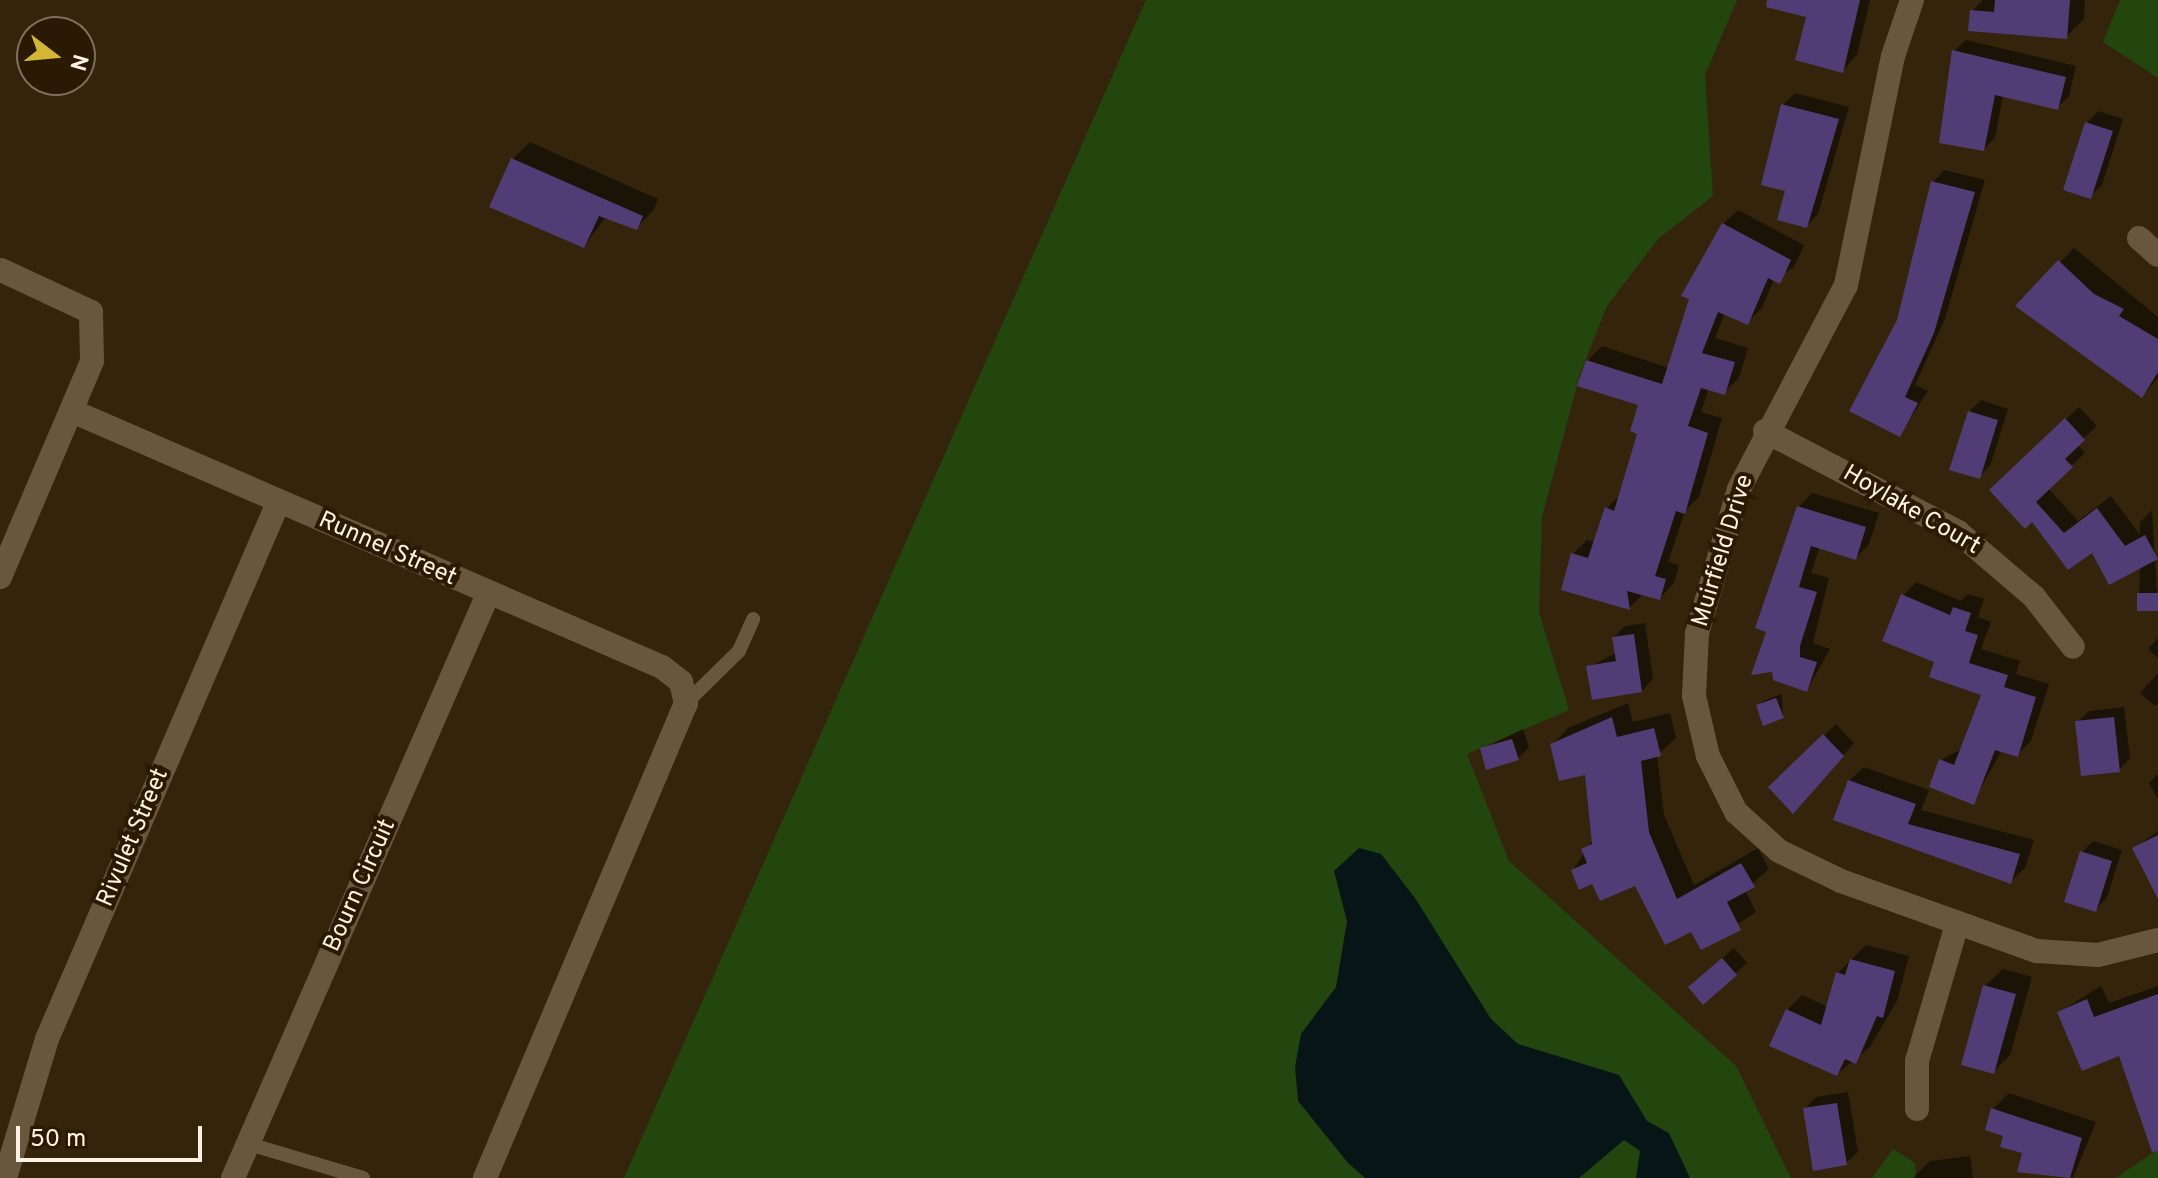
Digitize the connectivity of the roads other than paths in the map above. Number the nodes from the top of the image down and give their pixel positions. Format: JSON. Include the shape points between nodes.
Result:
{"nodes":[{"id":1,"x":1912,"y":0,"type":"edge"},
{"id":2,"x":2139,"y":238,"type":"dead end"},
{"id":3,"x":2158,"y":255,"type":"edge"},
{"id":4,"x":1,"y":270,"type":"edge"},
{"id":5,"x":72,"y":411,"type":"junction"},
{"id":6,"x":1765,"y":431,"type":"junction"},
{"id":7,"x":278,"y":503,"type":"junction"},
{"id":8,"x":0,"y":577,"type":"edge"},
{"id":9,"x":488,"y":594,"type":"junction"},
{"id":10,"x":753,"y":619,"type":"dead end"},
{"id":11,"x":2073,"y":647,"type":"dead end"},
{"id":12,"x":686,"y":703,"type":"junction"},
{"id":13,"x":1957,"y":924,"type":"junction"},
{"id":14,"x":2158,"y":940,"type":"edge"},
{"id":15,"x":1917,"y":1109,"type":"dead end"},
{"id":16,"x":249,"y":1144,"type":"junction"},
{"id":17,"x":5,"y":1178,"type":"edge"},
{"id":18,"x":233,"y":1178,"type":"edge"},
{"id":19,"x":363,"y":1178,"type":"edge"},
{"id":20,"x":485,"y":1178,"type":"edge"}],
"edges":[{"from":1,"to":6,"type":"street","name":"Muirfield Drive","via":[[1893,56],[1846,285]]},
{"from":2,"to":3,"type":"street"},
{"from":4,"to":5,"type":"street","via":[[91,312],[92,361]]},
{"from":5,"to":7,"type":"street","name":"Runnel Street"},
{"from":5,"to":8,"type":"street"},
{"from":6,"to":11,"type":"street","name":"Hoylake Court","via":[[1958,532],[2034,597]]},
{"from":6,"to":13,"type":"street","name":"Muirfield Drive","via":[[1739,489],[1697,634],[1694,696],[1708,756],[1736,812],[1779,851]]},
{"from":7,"to":9,"type":"street","name":"Runnel Street"},
{"from":7,"to":17,"type":"street","name":"Rivulet Street","via":[[47,1039]]},
{"from":9,"to":12,"type":"street","name":"Runnel Street","via":[[662,667],[681,682]]},
{"from":9,"to":16,"type":"street","name":"Bourn Circuit"},
{"from":10,"to":12,"type":"lane","via":[[739,651]]},
{"from":12,"to":20,"type":"street"},
{"from":13,"to":14,"type":"street","name":"Muirfield Drive","via":[[2037,951],[2098,955]]},
{"from":13,"to":15,"type":"street","via":[[1917,1061]]},
{"from":16,"to":18,"type":"street","name":"Bourn Circuit"},
{"from":16,"to":19,"type":"lane"}]}
